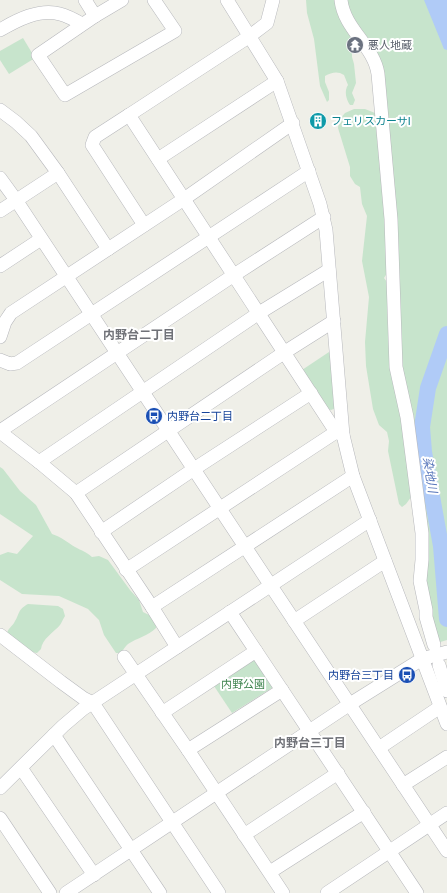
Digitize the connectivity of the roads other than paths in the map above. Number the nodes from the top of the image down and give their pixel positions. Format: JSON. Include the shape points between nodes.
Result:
{"nodes":[{"id":1,"x":85,"y":0,"type":"edge"},
{"id":2,"x":122,"y":0,"type":"edge"},
{"id":3,"x":154,"y":0,"type":"edge"},
{"id":4,"x":227,"y":0,"type":"edge"},
{"id":5,"x":273,"y":0,"type":"edge"},
{"id":6,"x":342,"y":0,"type":"edge"},
{"id":7,"x":95,"y":16,"type":"junction"},
{"id":8,"x":82,"y":24,"type":"junction"},
{"id":9,"x":0,"y":30,"type":"edge"},
{"id":10,"x":250,"y":36,"type":"junction"},
{"id":11,"x":277,"y":81,"type":"junction"},
{"id":12,"x":0,"y":110,"type":"edge"},
{"id":13,"x":129,"y":116,"type":"junction"},
{"id":14,"x":293,"y":123,"type":"junction"},
{"id":15,"x":158,"y":159,"type":"junction"},
{"id":16,"x":309,"y":171,"type":"junction"},
{"id":17,"x":58,"y":173,"type":"junction"},
{"id":18,"x":0,"y":178,"type":"edge"},
{"id":19,"x":184,"y":199,"type":"junction"},
{"id":20,"x":16,"y":200,"type":"junction"},
{"id":21,"x":0,"y":211,"type":"edge"},
{"id":22,"x":324,"y":217,"type":"junction"},
{"id":23,"x":144,"y":225,"type":"junction"},
{"id":24,"x":208,"y":236,"type":"junction"},
{"id":25,"x":41,"y":239,"type":"junction"},
{"id":26,"x":108,"y":248,"type":"junction"},
{"id":27,"x":0,"y":266,"type":"edge"},
{"id":28,"x":329,"y":270,"type":"junction"},
{"id":29,"x":234,"y":275,"type":"junction"},
{"id":30,"x":66,"y":276,"type":"junction"},
{"id":31,"x":259,"y":313,"type":"junction"},
{"id":32,"x":91,"y":315,"type":"junction"},
{"id":33,"x":3,"y":321,"type":"edge"},
{"id":34,"x":334,"y":321,"type":"junction"},
{"id":35,"x":0,"y":337,"type":"edge"},
{"id":36,"x":285,"y":352,"type":"junction"},
{"id":37,"x":116,"y":353,"type":"junction"},
{"id":38,"x":0,"y":360,"type":"edge"},
{"id":39,"x":142,"y":390,"type":"junction"},
{"id":40,"x":311,"y":394,"type":"junction"},
{"id":41,"x":321,"y":409,"type":"junction"},
{"id":42,"x":341,"y":415,"type":"junction"},
{"id":43,"x":168,"y":430,"type":"junction"},
{"id":44,"x":0,"y":432,"type":"edge"},
{"id":45,"x":339,"y":434,"type":"junction"},
{"id":46,"x":39,"y":462,"type":"junction"},
{"id":47,"x":194,"y":469,"type":"junction"},
{"id":48,"x":353,"y":476,"type":"junction"},
{"id":49,"x":76,"y":493,"type":"junction"},
{"id":50,"x":220,"y":509,"type":"junction"},
{"id":51,"x":370,"y":520,"type":"junction"},
{"id":52,"x":101,"y":532,"type":"junction"},
{"id":53,"x":244,"y":545,"type":"junction"},
{"id":54,"x":385,"y":561,"type":"junction"},
{"id":55,"x":126,"y":570,"type":"junction"},
{"id":56,"x":271,"y":585,"type":"junction"},
{"id":57,"x":152,"y":607,"type":"junction"},
{"id":58,"x":230,"y":612,"type":"junction"},
{"id":59,"x":294,"y":621,"type":"junction"},
{"id":60,"x":0,"y":635,"type":"edge"},
{"id":61,"x":177,"y":647,"type":"junction"},
{"id":62,"x":256,"y":651,"type":"junction"},
{"id":63,"x":441,"y":654,"type":"edge"},
{"id":64,"x":124,"y":657,"type":"dead end"},
{"id":65,"x":422,"y":659,"type":"junction"},
{"id":66,"x":136,"y":674,"type":"junction"},
{"id":67,"x":282,"y":690,"type":"junction"},
{"id":68,"x":447,"y":691,"type":"edge"},
{"id":69,"x":93,"y":703,"type":"junction"},
{"id":70,"x":350,"y":704,"type":"junction"},
{"id":71,"x":440,"y":707,"type":"junction"},
{"id":72,"x":162,"y":713,"type":"junction"},
{"id":73,"x":447,"y":724,"type":"edge"},
{"id":74,"x":310,"y":730,"type":"junction"},
{"id":75,"x":54,"y":735,"type":"junction"},
{"id":76,"x":379,"y":748,"type":"junction"},
{"id":77,"x":188,"y":750,"type":"junction"},
{"id":78,"x":447,"y":757,"type":"edge"},
{"id":79,"x":21,"y":768,"type":"junction"},
{"id":80,"x":338,"y":773,"type":"junction"},
{"id":81,"x":403,"y":785,"type":"junction"},
{"id":82,"x":0,"y":788,"type":"edge"},
{"id":83,"x":216,"y":793,"type":"junction"},
{"id":84,"x":364,"y":812,"type":"junction"},
{"id":85,"x":447,"y":813,"type":"edge"},
{"id":86,"x":0,"y":818,"type":"edge"},
{"id":87,"x":172,"y":822,"type":"junction"},
{"id":88,"x":429,"y":825,"type":"junction"},
{"id":89,"x":244,"y":835,"type":"junction"},
{"id":90,"x":131,"y":851,"type":"junction"},
{"id":91,"x":447,"y":851,"type":"edge"},
{"id":92,"x":389,"y":852,"type":"junction"},
{"id":93,"x":270,"y":872,"type":"junction"},
{"id":94,"x":94,"y":875,"type":"junction"},
{"id":95,"x":414,"y":892,"type":"edge"},
{"id":96,"x":50,"y":893,"type":"edge"},
{"id":97,"x":66,"y":893,"type":"edge"},
{"id":98,"x":159,"y":893,"type":"edge"},
{"id":99,"x":219,"y":893,"type":"edge"},
{"id":100,"x":283,"y":893,"type":"edge"},
{"id":101,"x":327,"y":893,"type":"edge"}],
"edges":[{"from":1,"to":7,"type":"street"},
{"from":2,"to":7,"type":"street"},
{"from":3,"to":8,"type":"street","via":[[176,31],[65,95],[38,54]]},
{"from":4,"to":10,"type":"street"},
{"from":5,"to":10,"type":"street","via":[[267,23]]},
{"from":6,"to":63,"type":"street","via":[[345,15],[373,59],[378,74],[391,219],[396,367],[407,417],[422,533],[420,581],[426,617]]},
{"from":7,"to":8,"type":"street"},
{"from":8,"to":9,"type":"street","via":[[51,12],[33,14]]},
{"from":10,"to":11,"type":"street"},
{"from":10,"to":13,"type":"street"},
{"from":11,"to":14,"type":"street"},
{"from":11,"to":15,"type":"street"},
{"from":12,"to":17,"type":"street","via":[[31,136]]},
{"from":13,"to":15,"type":"street"},
{"from":13,"to":23,"type":"street","via":[[95,137],[92,145]]},
{"from":14,"to":16,"type":"street"},
{"from":14,"to":19,"type":"street"},
{"from":15,"to":19,"type":"street"},
{"from":16,"to":22,"type":"street"},
{"from":16,"to":24,"type":"street"},
{"from":17,"to":20,"type":"street"},
{"from":17,"to":26,"type":"street"},
{"from":18,"to":20,"type":"street"},
{"from":19,"to":23,"type":"street"},
{"from":19,"to":24,"type":"street"},
{"from":20,"to":21,"type":"street"},
{"from":20,"to":25,"type":"street"},
{"from":22,"to":28,"type":"street"},
{"from":22,"to":29,"type":"street"},
{"from":23,"to":26,"type":"street"},
{"from":24,"to":29,"type":"street"},
{"from":24,"to":32,"type":"street"},
{"from":25,"to":27,"type":"street"},
{"from":25,"to":30,"type":"street"},
{"from":26,"to":30,"type":"street"},
{"from":28,"to":31,"type":"street"},
{"from":28,"to":34,"type":"street"},
{"from":29,"to":31,"type":"street"},
{"from":29,"to":37,"type":"street"},
{"from":30,"to":32,"type":"street"},
{"from":30,"to":33,"type":"street"},
{"from":31,"to":36,"type":"street"},
{"from":31,"to":39,"type":"street"},
{"from":32,"to":37,"type":"street"},
{"from":32,"to":38,"type":"street","via":[[17,363],[10,364]]},
{"from":33,"to":35,"type":"street"},
{"from":34,"to":36,"type":"street"},
{"from":34,"to":42,"type":"street"},
{"from":36,"to":40,"type":"street"},
{"from":36,"to":43,"type":"street"},
{"from":37,"to":39,"type":"street"},
{"from":37,"to":44,"type":"street"},
{"from":39,"to":43,"type":"street"},
{"from":39,"to":46,"type":"street"},
{"from":40,"to":41,"type":"street"},
{"from":40,"to":47,"type":"street"},
{"from":41,"to":42,"type":"street","via":[[327,413]]},
{"from":41,"to":45,"type":"street"},
{"from":42,"to":45,"type":"street"},
{"from":43,"to":47,"type":"street"},
{"from":43,"to":49,"type":"street"},
{"from":44,"to":46,"type":"street"},
{"from":45,"to":48,"type":"street"},
{"from":45,"to":50,"type":"street"},
{"from":46,"to":49,"type":"street"},
{"from":47,"to":50,"type":"street"},
{"from":47,"to":52,"type":"street"},
{"from":48,"to":51,"type":"street"},
{"from":48,"to":53,"type":"street"},
{"from":49,"to":52,"type":"street"},
{"from":50,"to":53,"type":"street"},
{"from":50,"to":55,"type":"street"},
{"from":51,"to":54,"type":"street"},
{"from":51,"to":56,"type":"street"},
{"from":52,"to":55,"type":"street"},
{"from":53,"to":56,"type":"street"},
{"from":53,"to":57,"type":"street"},
{"from":54,"to":59,"type":"street"},
{"from":54,"to":65,"type":"street"},
{"from":55,"to":57,"type":"street"},
{"from":56,"to":58,"type":"street"},
{"from":56,"to":59,"type":"street"},
{"from":57,"to":61,"type":"street"},
{"from":58,"to":61,"type":"street"},
{"from":58,"to":62,"type":"street"},
{"from":59,"to":70,"type":"street"},
{"from":60,"to":69,"type":"street"},
{"from":61,"to":66,"type":"street"},
{"from":62,"to":67,"type":"street"},
{"from":62,"to":72,"type":"street"},
{"from":63,"to":65,"type":"street"},
{"from":63,"to":68,"type":"street"},
{"from":64,"to":66,"type":"street"},
{"from":65,"to":70,"type":"street"},
{"from":65,"to":71,"type":"street"},
{"from":66,"to":69,"type":"street"},
{"from":66,"to":72,"type":"street"},
{"from":67,"to":74,"type":"street"},
{"from":67,"to":77,"type":"street"},
{"from":69,"to":75,"type":"street"},
{"from":69,"to":87,"type":"street"},
{"from":70,"to":74,"type":"street"},
{"from":70,"to":76,"type":"street"},
{"from":71,"to":73,"type":"street"},
{"from":71,"to":76,"type":"street"},
{"from":72,"to":77,"type":"street"},
{"from":74,"to":80,"type":"street"},
{"from":74,"to":83,"type":"street"},
{"from":75,"to":79,"type":"street"},
{"from":75,"to":90,"type":"street"},
{"from":76,"to":81,"type":"street"},
{"from":77,"to":83,"type":"street"},
{"from":78,"to":81,"type":"street"},
{"from":79,"to":82,"type":"street"},
{"from":79,"to":94,"type":"street"},
{"from":80,"to":84,"type":"street"},
{"from":80,"to":89,"type":"street"},
{"from":81,"to":88,"type":"street"},
{"from":83,"to":87,"type":"street"},
{"from":83,"to":89,"type":"street"},
{"from":84,"to":92,"type":"street"},
{"from":84,"to":93,"type":"street"},
{"from":85,"to":88,"type":"street"},
{"from":86,"to":96,"type":"street"},
{"from":87,"to":90,"type":"street"},
{"from":87,"to":99,"type":"street"},
{"from":88,"to":91,"type":"street"},
{"from":88,"to":92,"type":"street"},
{"from":89,"to":93,"type":"street"},
{"from":90,"to":94,"type":"street"},
{"from":90,"to":98,"type":"street"},
{"from":92,"to":95,"type":"street"},
{"from":92,"to":101,"type":"street"},
{"from":93,"to":100,"type":"street"},
{"from":94,"to":97,"type":"street"}]}
